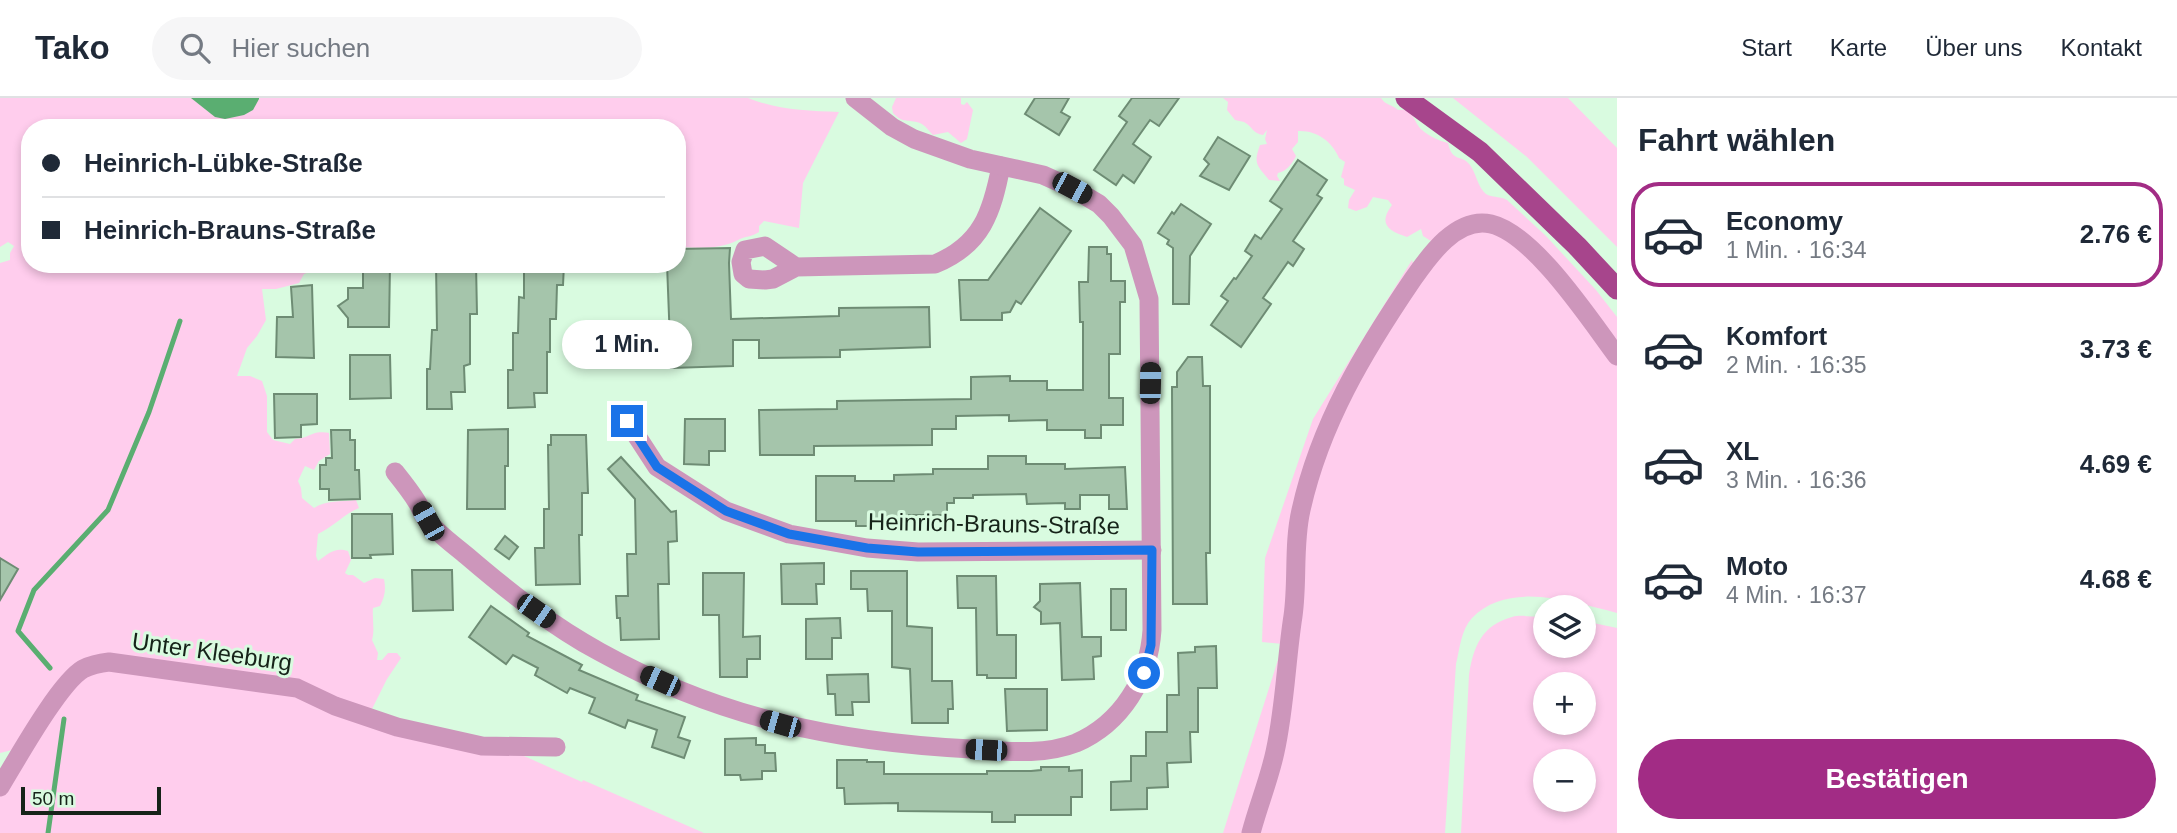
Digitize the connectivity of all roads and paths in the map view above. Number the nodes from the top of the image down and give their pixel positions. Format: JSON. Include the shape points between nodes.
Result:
{"nodes":[{"id":1,"x":855,"y":98,"type":"edge"},
{"id":2,"x":1406,"y":98,"type":"edge"},
{"id":3,"x":1001,"y":166,"type":"junction"},
{"id":4,"x":796,"y":267,"type":"dead end"},
{"id":5,"x":1617,"y":289,"type":"edge"},
{"id":6,"x":1617,"y":356,"type":"edge"},
{"id":7,"x":627,"y":421,"type":"dead end"},
{"id":8,"x":396,"y":472,"type":"dead end"},
{"id":9,"x":1152,"y":550,"type":"junction"},
{"id":10,"x":556,"y":747,"type":"dead end"},
{"id":11,"x":0,"y":788,"type":"edge"},
{"id":12,"x":1251,"y":833,"type":"edge"}],
"edges":[{"from":1,"to":3,"type":"street","via":[[914,139]]},
{"from":2,"to":5,"type":"main road","via":[[1480,152]]},
{"from":3,"to":4,"type":"street","via":[[982,227],[949,258],[935,264]]},
{"from":3,"to":9,"type":"street","via":[[1042,176],[1086,195],[1111,216],[1133,245],[1149,299]]},
{"from":6,"to":12,"type":"street","via":[[1554,275],[1511,232],[1476,224],[1452,234],[1433,251],[1354,371],[1312,471],[1298,524],[1295,595],[1277,741]]},
{"from":7,"to":9,"type":"street","name":"Heinrich-Brauns-Straße","via":[[657,467],[726,511],[789,534],[918,552]]},
{"from":8,"to":9,"type":"street","via":[[428,521],[460,550],[514,596],[599,652],[681,691],[757,717],[803,730],[889,744],[1035,751],[1077,742],[1101,727],[1127,702],[1144,673],[1152,630]]},
{"from":10,"to":11,"type":"street","name":"Unter Kleeburg","via":[[482,746],[397,727],[297,688],[109,662],[83,669],[67,683]]}]}
